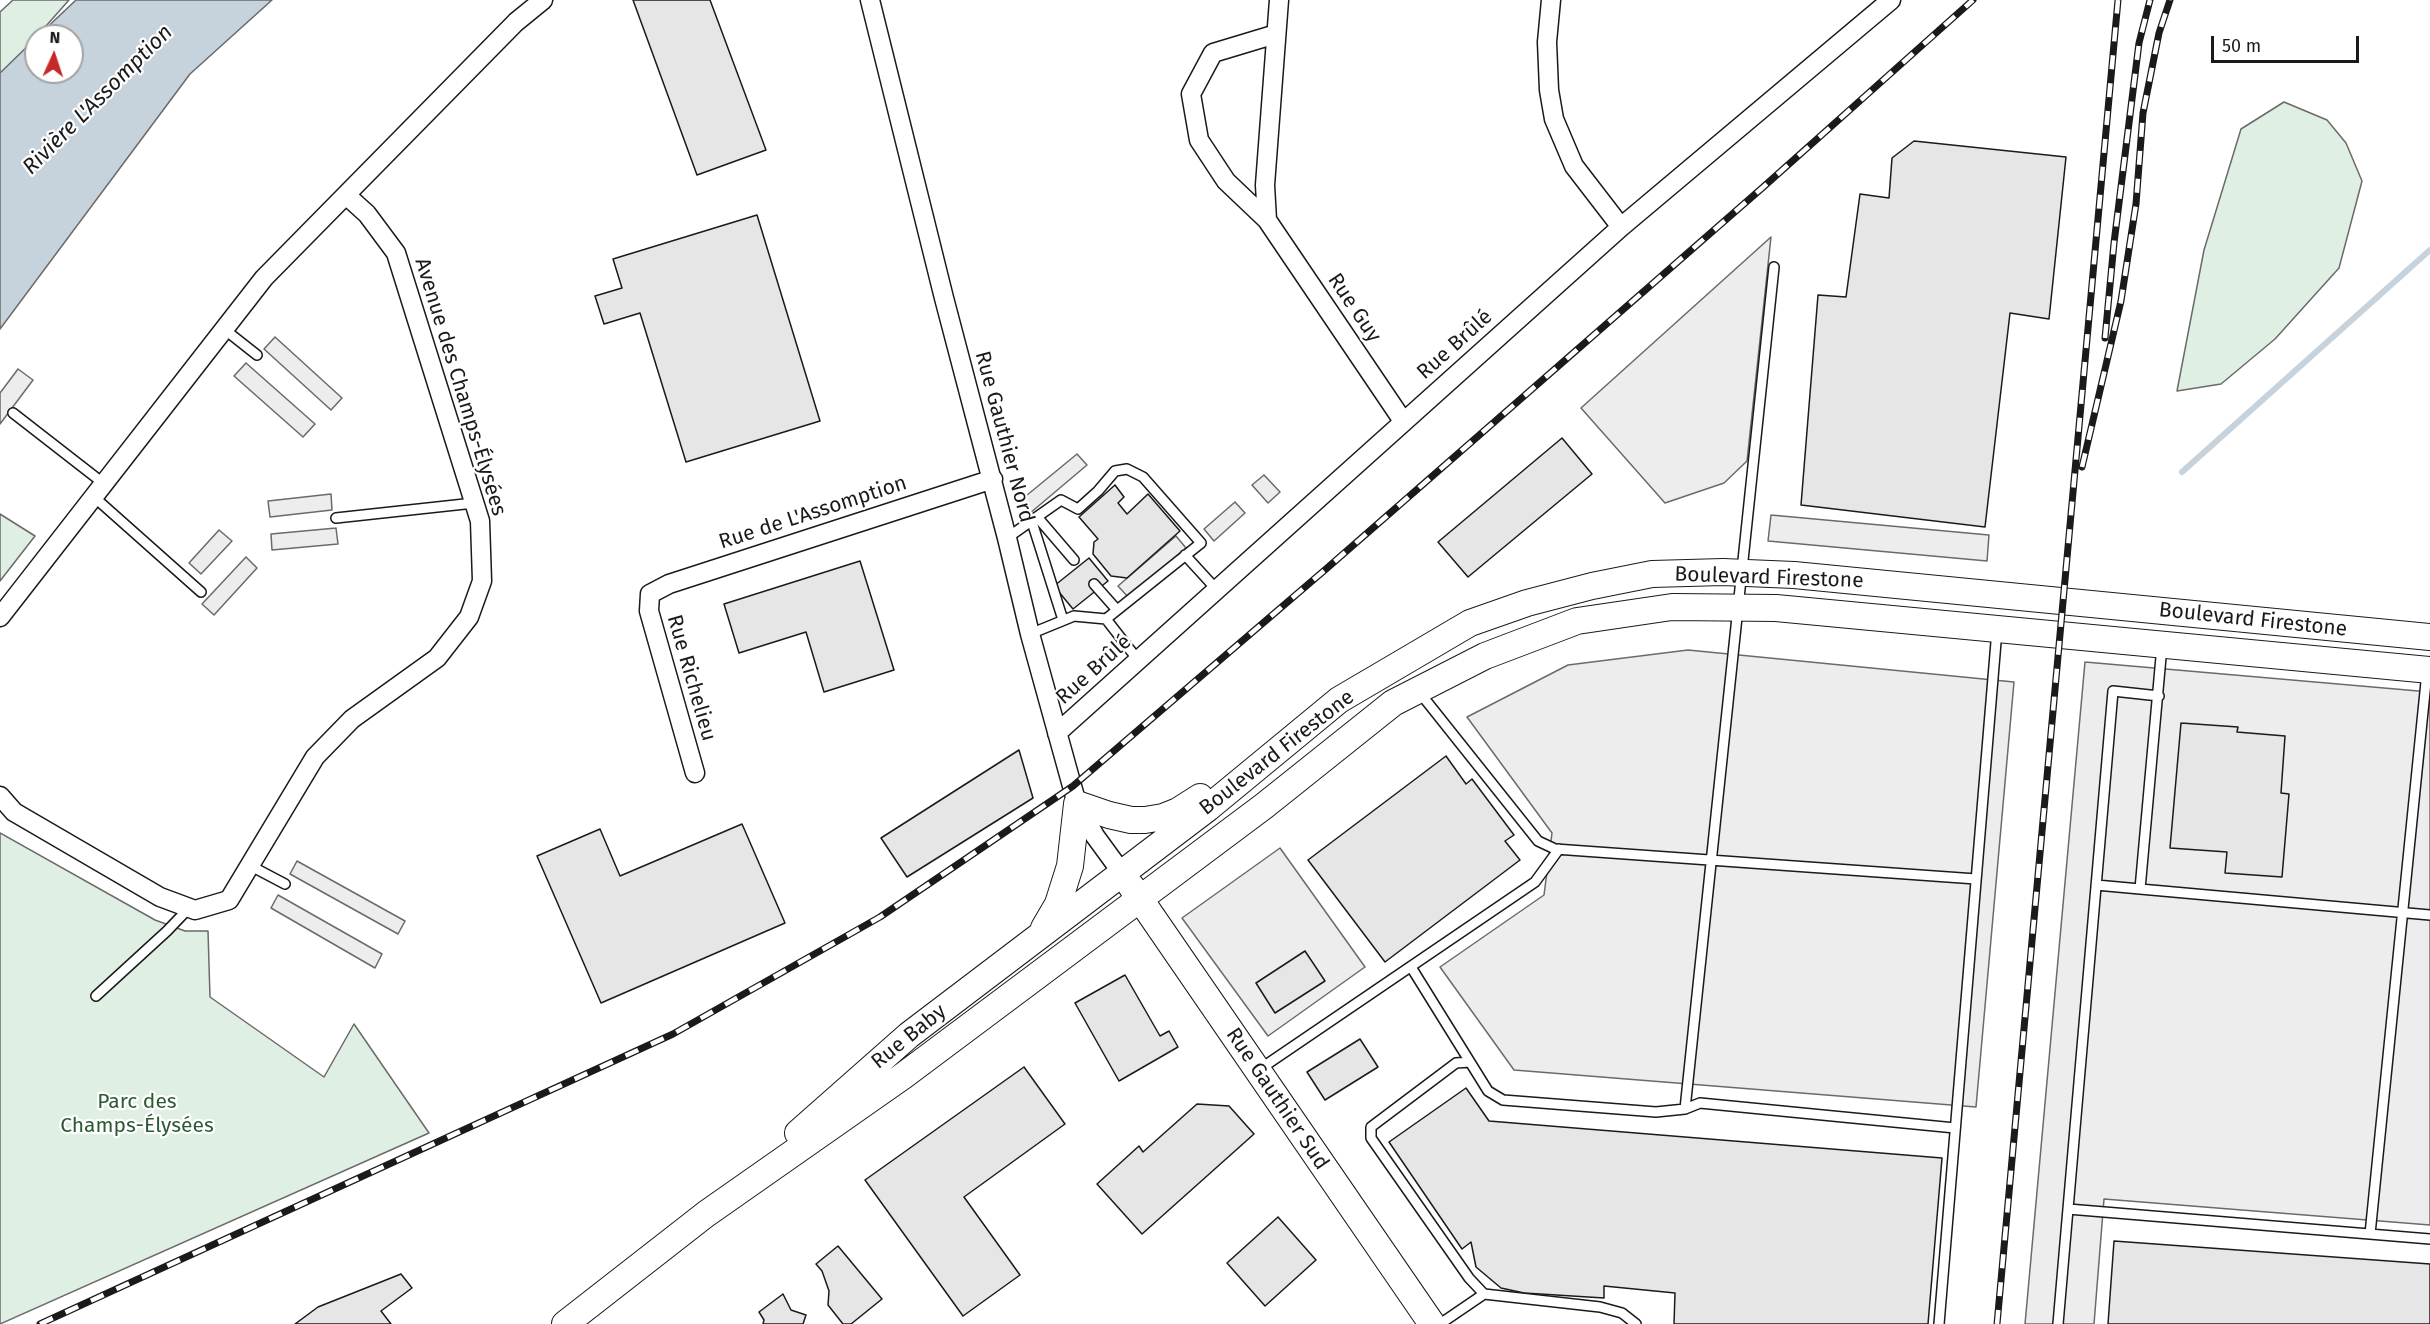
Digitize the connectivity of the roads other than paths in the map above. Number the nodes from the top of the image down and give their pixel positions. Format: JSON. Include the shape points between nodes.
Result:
{"nodes":[{"id":1,"x":543,"y":0,"type":"edge"},
{"id":2,"x":870,"y":0,"type":"edge"},
{"id":3,"x":1279,"y":0,"type":"edge"},
{"id":4,"x":1551,"y":0,"type":"edge"},
{"id":5,"x":1891,"y":0,"type":"edge"},
{"id":6,"x":1276,"y":34,"type":"junction"},
{"id":7,"x":346,"y":195,"type":"junction"},
{"id":8,"x":1267,"y":220,"type":"junction"},
{"id":9,"x":1621,"y":227,"type":"junction"},
{"id":10,"x":1774,"y":267,"type":"dead end"},
{"id":11,"x":224,"y":328,"type":"junction"},
{"id":12,"x":257,"y":355,"type":"dead end"},
{"id":13,"x":13,"y":413,"type":"dead end"},
{"id":14,"x":1403,"y":421,"type":"junction"},
{"id":15,"x":993,"y":479,"type":"junction"},
{"id":16,"x":98,"y":489,"type":"junction"},
{"id":17,"x":474,"y":503,"type":"junction"},
{"id":18,"x":336,"y":518,"type":"dead end"},
{"id":19,"x":1035,"y":520,"type":"junction"},
{"id":20,"x":1008,"y":538,"type":"junction"},
{"id":21,"x":1185,"y":555,"type":"junction"},
{"id":22,"x":1074,"y":560,"type":"dead end"},
{"id":23,"x":1742,"y":573,"type":"junction"},
{"id":24,"x":1094,"y":584,"type":"dead end"},
{"id":25,"x":1217,"y":590,"type":"junction"},
{"id":26,"x":201,"y":592,"type":"dead end"},
{"id":27,"x":650,"y":594,"type":"joint"},
{"id":28,"x":1738,"y":608,"type":"junction"},
{"id":29,"x":1117,"y":610,"type":"junction"},
{"id":30,"x":0,"y":617,"type":"edge"},
{"id":31,"x":1106,"y":619,"type":"junction"},
{"id":32,"x":1063,"y":620,"type":"junction"},
{"id":33,"x":1997,"y":628,"type":"junction"},
{"id":34,"x":1030,"y":634,"type":"junction"},
{"id":35,"x":2430,"y":638,"type":"edge"},
{"id":36,"x":2162,"y":643,"type":"junction"},
{"id":37,"x":1138,"y":660,"type":"junction"},
{"id":38,"x":2428,"y":670,"type":"edge"},
{"id":39,"x":1418,"y":690,"type":"junction"},
{"id":40,"x":2159,"y":696,"type":"junction"},
{"id":41,"x":1057,"y":733,"type":"junction"},
{"id":42,"x":1282,"y":746,"type":"junction"},
{"id":43,"x":695,"y":772,"type":"dead end"},
{"id":44,"x":0,"y":796,"type":"edge"},
{"id":45,"x":1077,"y":804,"type":"junction"},
{"id":46,"x":1559,"y":849,"type":"junction"},
{"id":47,"x":1711,"y":859,"type":"junction"},
{"id":48,"x":249,"y":865,"type":"junction"},
{"id":49,"x":1122,"y":873,"type":"junction"},
{"id":50,"x":1976,"y":879,"type":"junction"},
{"id":51,"x":285,"y":884,"type":"dead end"},
{"id":52,"x":2096,"y":885,"type":"junction"},
{"id":53,"x":2140,"y":889,"type":"junction"},
{"id":54,"x":1140,"y":899,"type":"junction"},
{"id":55,"x":189,"y":908,"type":"junction"},
{"id":56,"x":2402,"y":912,"type":"junction"},
{"id":57,"x":2430,"y":915,"type":"edge"},
{"id":58,"x":1040,"y":935,"type":"junction"},
{"id":59,"x":1411,"y":967,"type":"junction"},
{"id":60,"x":96,"y":996,"type":"dead end"},
{"id":61,"x":1470,"y":1062,"type":"junction"},
{"id":62,"x":1258,"y":1070,"type":"junction"},
{"id":63,"x":1684,"y":1109,"type":"junction"},
{"id":64,"x":1955,"y":1128,"type":"junction"},
{"id":65,"x":2068,"y":1209,"type":"junction"},
{"id":66,"x":706,"y":1214,"type":"junction"},
{"id":67,"x":2370,"y":1234,"type":"junction"},
{"id":68,"x":2430,"y":1239,"type":"edge"},
{"id":69,"x":1484,"y":1294,"type":"junction"},
{"id":70,"x":566,"y":1324,"type":"edge"},
{"id":71,"x":1432,"y":1324,"type":"edge"},
{"id":72,"x":1440,"y":1324,"type":"edge"},
{"id":73,"x":1636,"y":1324,"type":"edge"},
{"id":74,"x":1939,"y":1324,"type":"edge"},
{"id":75,"x":2058,"y":1324,"type":"edge"}],
"edges":[{"from":1,"to":7,"type":"street","via":[[516,22]]},
{"from":2,"to":15,"type":"street","name":"Rue Gauthier Nord"},
{"from":3,"to":6,"type":"street"},
{"from":4,"to":9,"type":"street","via":[[1547,42],[1554,119],[1574,166]]},
{"from":5,"to":9,"type":"street","name":"Rue Brûlé"},
{"from":6,"to":8,"type":"street","via":[[1265,185]]},
{"from":6,"to":8,"type":"street","name":"Rue Guy","via":[[1213,53],[1191,94],[1199,140],[1226,181]]},
{"from":7,"to":11,"type":"street","via":[[264,278]]},
{"from":7,"to":17,"type":"street","name":"Avenue des Champs-Élysées","via":[[367,214],[396,253]]},
{"from":8,"to":14,"type":"street","name":"Rue Guy"},
{"from":9,"to":14,"type":"street","name":"Rue Brûlé"},
{"from":10,"to":23,"type":"lane"},
{"from":11,"to":12,"type":"lane"},
{"from":11,"to":16,"type":"street"},
{"from":13,"to":16,"type":"lane"},
{"from":14,"to":25,"type":"street","name":"Rue Brûlé"},
{"from":15,"to":20,"type":"street","name":"Rue Gauthier Nord"},
{"from":15,"to":27,"type":"street","name":"Rue de L'Assomption","via":[[669,584]]},
{"from":16,"to":26,"type":"lane"},
{"from":16,"to":30,"type":"street"},
{"from":17,"to":18,"type":"lane"},
{"from":17,"to":48,"type":"street","name":"Avenue des Champs-Élysées","via":[[480,521],[482,581],[469,617],[437,658],[352,719],[315,757]]},
{"from":19,"to":20,"type":"lane"},
{"from":19,"to":21,"type":"lane","via":[[1061,500],[1078,509],[1115,471],[1127,469],[1143,477],[1201,543]]},
{"from":19,"to":22,"type":"lane"},
{"from":19,"to":32,"type":"lane"},
{"from":20,"to":34,"type":"street","name":"Rue Gauthier Nord"},
{"from":21,"to":25,"type":"lane"},
{"from":21,"to":29,"type":"lane"},
{"from":23,"to":28,"type":"lane"},
{"from":23,"to":35,"type":"main road","name":"Boulevard Firestone","via":[[1806,576]]},
{"from":23,"to":42,"type":"main road","name":"Boulevard Firestone","via":[[1652,574],[1581,588],[1480,620],[1339,700]]},
{"from":24,"to":29,"type":"lane"},
{"from":25,"to":37,"type":"street","name":"Rue Brûlé"},
{"from":27,"to":43,"type":"street","name":"Rue Richelieu","via":[[649,611]]},
{"from":28,"to":33,"type":"main road","name":"Boulevard Firestone"},
{"from":28,"to":39,"type":"main road","name":"Boulevard Firestone","via":[[1672,607],[1577,621],[1485,656]]},
{"from":28,"to":47,"type":"lane"},
{"from":29,"to":31,"type":"lane"},
{"from":31,"to":32,"type":"lane","via":[[1074,616]]},
{"from":31,"to":37,"type":"lane"},
{"from":32,"to":34,"type":"lane"},
{"from":33,"to":36,"type":"main road","name":"Boulevard Firestone"},
{"from":33,"to":50,"type":"lane"},
{"from":34,"to":41,"type":"street","name":"Rue Gauthier Nord"},
{"from":36,"to":38,"type":"main road","name":"Boulevard Firestone"},
{"from":36,"to":40,"type":"lane"},
{"from":37,"to":41,"type":"street","name":"Rue Brûlé"},
{"from":38,"to":56,"type":"lane"},
{"from":39,"to":46,"type":"lane","via":[[1538,842]]},
{"from":39,"to":54,"type":"main road","name":"Boulevard Firestone","via":[[1393,703]]},
{"from":40,"to":52,"type":"lane","via":[[2113,691]]},
{"from":40,"to":53,"type":"lane"},
{"from":41,"to":45,"type":"street","name":"Rue Gauthier Nord"},
{"from":42,"to":45,"type":"main road","via":[[1163,817],[1131,820]]},
{"from":42,"to":49,"type":"main road","name":"Boulevard Firestone"},
{"from":44,"to":55,"type":"street","name":"Avenue des Champs-Élysées","via":[[14,813],[160,897]]},
{"from":45,"to":49,"type":"street","name":"Rue Gauthier Nord"},
{"from":45,"to":58,"type":"main road","via":[[1065,885]]},
{"from":46,"to":47,"type":"lane"},
{"from":46,"to":59,"type":"lane","via":[[1535,882]]},
{"from":47,"to":50,"type":"lane"},
{"from":47,"to":63,"type":"lane"},
{"from":48,"to":51,"type":"lane"},
{"from":48,"to":55,"type":"street","name":"Avenue des Champs-Élysées","via":[[230,900],[195,910]]},
{"from":49,"to":54,"type":"main road","name":"Rue Gauthier Sud"},
{"from":49,"to":58,"type":"main road","name":"Rue Baby"},
{"from":50,"to":64,"type":"lane"},
{"from":52,"to":53,"type":"lane"},
{"from":52,"to":65,"type":"lane"},
{"from":53,"to":56,"type":"lane"},
{"from":54,"to":62,"type":"main road","name":"Rue Gauthier Sud"},
{"from":54,"to":66,"type":"main road","name":"Rue Baby","via":[[903,1076]]},
{"from":55,"to":60,"type":"lane"},
{"from":56,"to":57,"type":"lane"},
{"from":56,"to":67,"type":"lane"},
{"from":58,"to":66,"type":"main road","name":"Rue Baby","via":[[909,1035]]},
{"from":59,"to":61,"type":"lane"},
{"from":59,"to":62,"type":"lane"},
{"from":61,"to":63,"type":"lane","via":[[1488,1091],[1503,1100],[1656,1112]]},
{"from":61,"to":69,"type":"lane","via":[[1456,1063],[1371,1127],[1371,1138],[1468,1278]]},
{"from":62,"to":71,"type":"main road","name":"Rue Gauthier Sud"},
{"from":63,"to":64,"type":"lane","via":[[1700,1103]]},
{"from":64,"to":74,"type":"lane"},
{"from":65,"to":67,"type":"lane"},
{"from":65,"to":75,"type":"lane"},
{"from":66,"to":70,"type":"main road","name":"Rue Baby"},
{"from":67,"to":68,"type":"lane"},
{"from":69,"to":72,"type":"lane"},
{"from":69,"to":73,"type":"lane","via":[[1600,1307],[1622,1313]]}]}
